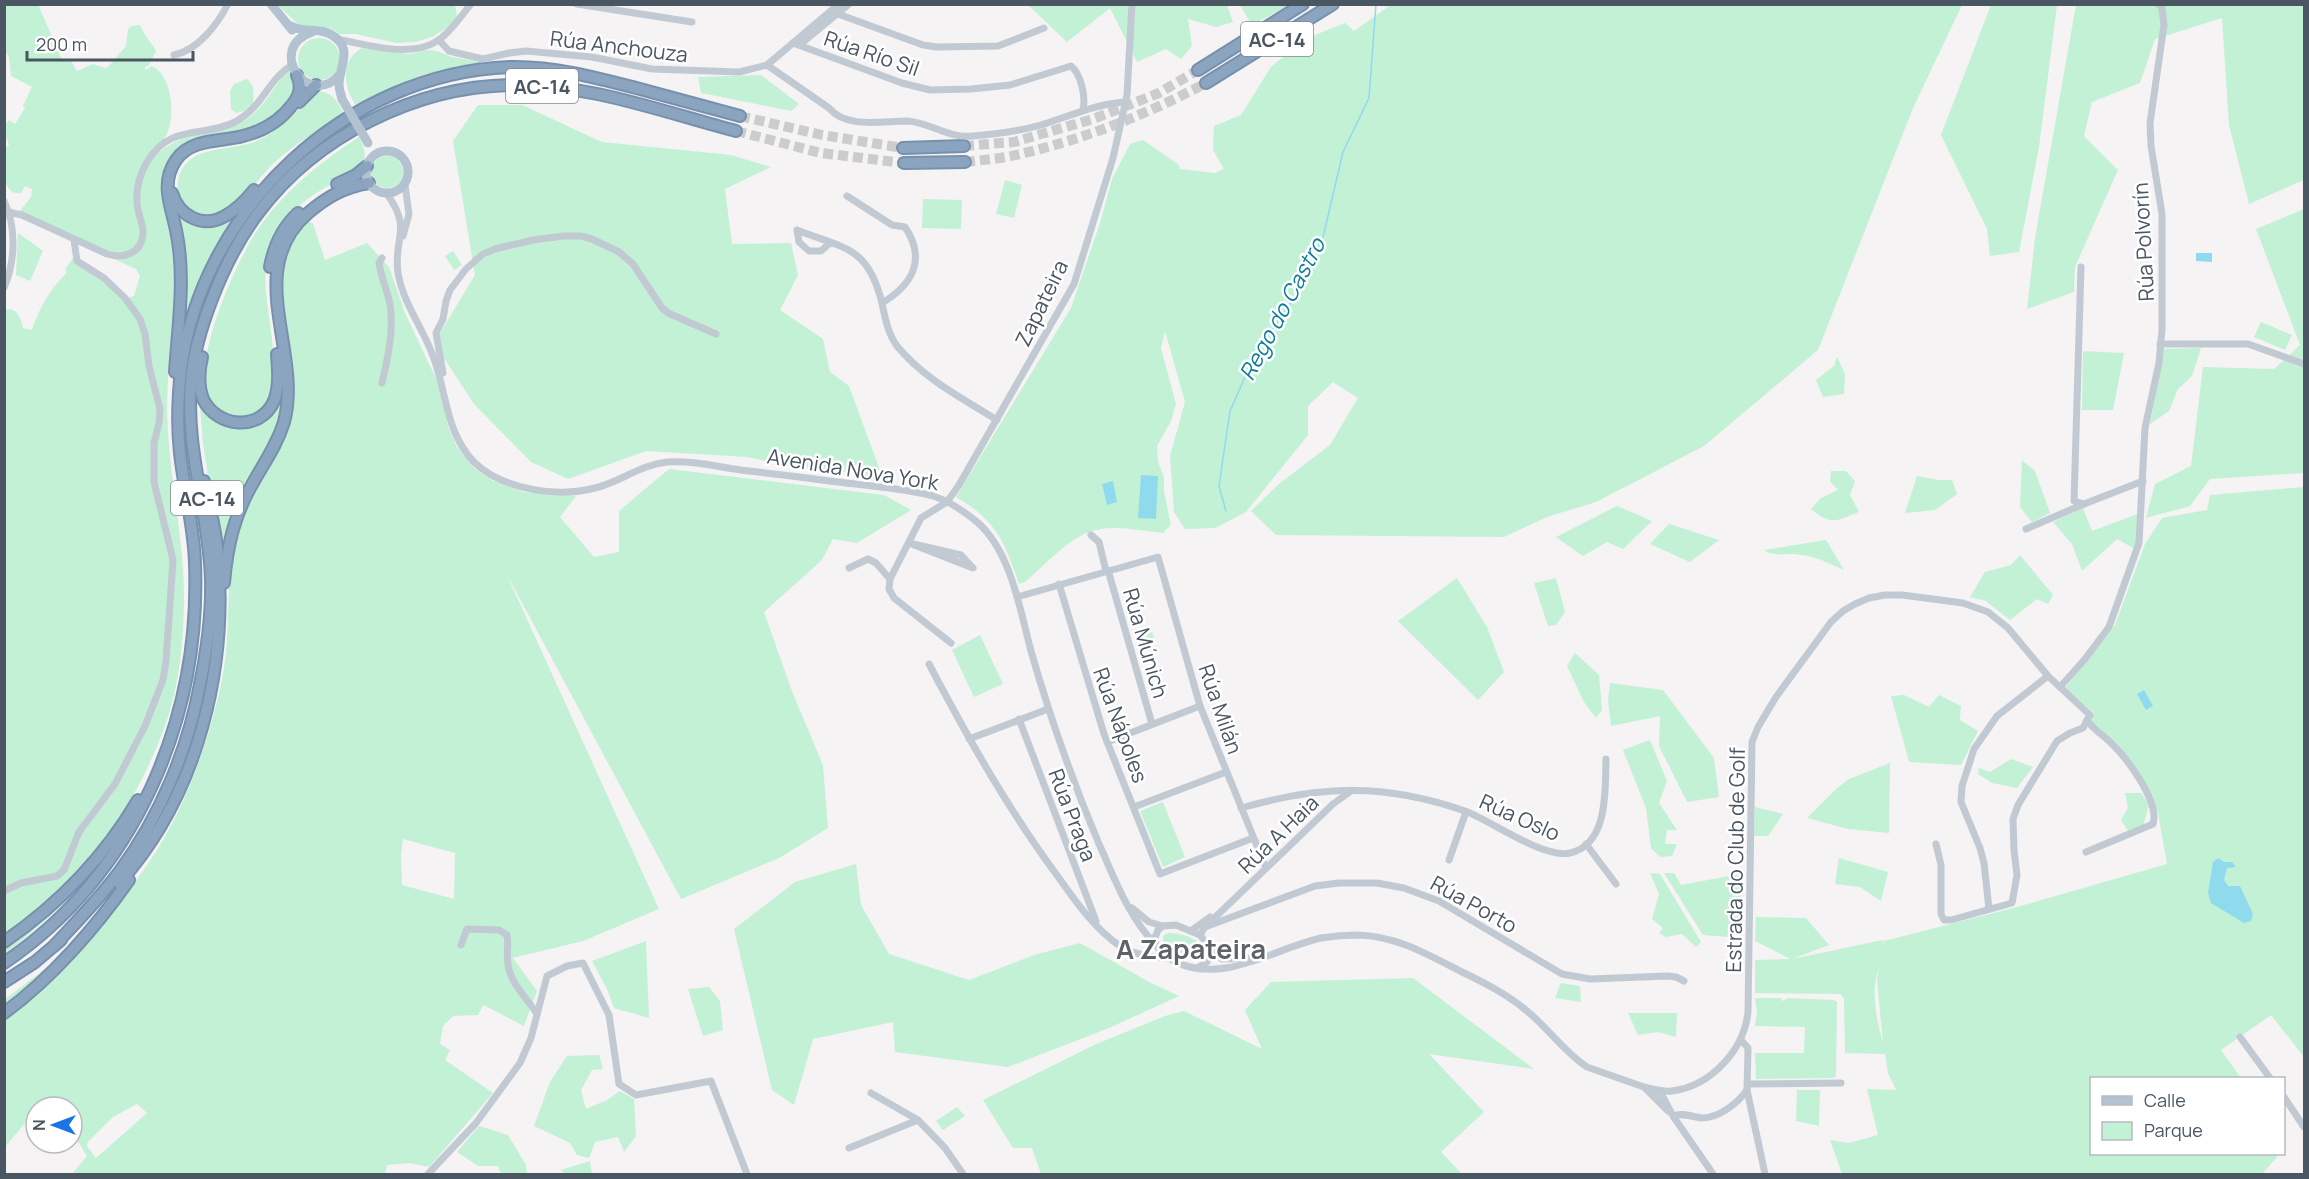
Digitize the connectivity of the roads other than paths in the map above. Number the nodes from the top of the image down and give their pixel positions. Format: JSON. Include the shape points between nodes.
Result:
{"nodes":[{"id":1,"x":228,"y":4,"type":"edge"},
{"id":2,"x":271,"y":4,"type":"edge"},
{"id":3,"x":471,"y":4,"type":"edge"},
{"id":4,"x":577,"y":4,"type":"edge"},
{"id":5,"x":839,"y":4,"type":"edge"},
{"id":6,"x":849,"y":4,"type":"edge"},
{"id":7,"x":1132,"y":4,"type":"edge"},
{"id":8,"x":1303,"y":4,"type":"edge"},
{"id":9,"x":1333,"y":4,"type":"edge"},
{"id":10,"x":2158,"y":4,"type":"edge"},
{"id":11,"x":838,"y":14,"type":"junction"},
{"id":12,"x":692,"y":22,"type":"dead end"},
{"id":13,"x":289,"y":25,"type":"junction"},
{"id":14,"x":1044,"y":28,"type":"dead end"},
{"id":15,"x":313,"y":32,"type":"junction"},
{"id":16,"x":336,"y":39,"type":"junction"},
{"id":17,"x":439,"y":40,"type":"junction"},
{"id":18,"x":358,"y":42,"type":"junction"},
{"id":19,"x":792,"y":42,"type":"junction"},
{"id":20,"x":296,"y":43,"type":"junction"},
{"id":21,"x":174,"y":55,"type":"dead end"},
{"id":22,"x":345,"y":55,"type":"junction"},
{"id":23,"x":292,"y":65,"type":"junction"},
{"id":24,"x":767,"y":66,"type":"junction"},
{"id":25,"x":1198,"y":70,"type":"tunnel mouth"},
{"id":26,"x":341,"y":72,"type":"junction"},
{"id":27,"x":297,"y":75,"type":"junction"},
{"id":28,"x":1206,"y":83,"type":"tunnel mouth"},
{"id":29,"x":320,"y":85,"type":"junction"},
{"id":30,"x":342,"y":99,"type":"junction"},
{"id":31,"x":1125,"y":102,"type":"junction"},
{"id":32,"x":1083,"y":109,"type":"junction"},
{"id":33,"x":740,"y":116,"type":"tunnel mouth"},
{"id":34,"x":736,"y":131,"type":"tunnel mouth"},
{"id":35,"x":319,"y":138,"type":"junction"},
{"id":36,"x":368,"y":143,"type":"junction"},
{"id":37,"x":964,"y":146,"type":"tunnel mouth"},
{"id":38,"x":903,"y":148,"type":"tunnel mouth"},
{"id":39,"x":383,"y":151,"type":"junction"},
{"id":40,"x":369,"y":162,"type":"junction"},
{"id":41,"x":965,"y":162,"type":"tunnel mouth"},
{"id":42,"x":904,"y":163,"type":"tunnel mouth"},
{"id":43,"x":369,"y":183,"type":"junction"},
{"id":44,"x":405,"y":185,"type":"junction"},
{"id":45,"x":387,"y":194,"type":"junction"},
{"id":46,"x":847,"y":196,"type":"dead end"},
{"id":47,"x":6,"y":206,"type":"edge"},
{"id":48,"x":74,"y":240,"type":"junction"},
{"id":49,"x":830,"y":243,"type":"junction"},
{"id":50,"x":400,"y":244,"type":"junction"},
{"id":51,"x":382,"y":258,"type":"dead end"},
{"id":52,"x":2081,"y":267,"type":"dead end"},
{"id":53,"x":4,"y":288,"type":"edge"},
{"id":54,"x":882,"y":303,"type":"junction"},
{"id":55,"x":209,"y":306,"type":"junction"},
{"id":56,"x":716,"y":334,"type":"dead end"},
{"id":57,"x":198,"y":341,"type":"junction"},
{"id":58,"x":2160,"y":344,"type":"junction"},
{"id":59,"x":2304,"y":364,"type":"edge"},
{"id":60,"x":382,"y":383,"type":"dead end"},
{"id":61,"x":445,"y":394,"type":"junction"},
{"id":62,"x":997,"y":420,"type":"junction"},
{"id":63,"x":179,"y":449,"type":"junction"},
{"id":64,"x":2143,"y":481,"type":"junction"},
{"id":65,"x":947,"y":502,"type":"junction"},
{"id":66,"x":2084,"y":504,"type":"junction"},
{"id":67,"x":2026,"y":529,"type":"dead end"},
{"id":68,"x":1091,"y":534,"type":"dead end"},
{"id":69,"x":909,"y":543,"type":"junction"},
{"id":70,"x":849,"y":568,"type":"dead end"},
{"id":71,"x":1107,"y":571,"type":"junction"},
{"id":72,"x":890,"y":579,"type":"junction"},
{"id":73,"x":1059,"y":584,"type":"junction"},
{"id":74,"x":1017,"y":597,"type":"junction"},
{"id":75,"x":951,"y":643,"type":"dead end"},
{"id":76,"x":218,"y":655,"type":"junction"},
{"id":77,"x":929,"y":664,"type":"dead end"},
{"id":78,"x":2048,"y":676,"type":"junction"},
{"id":79,"x":2060,"y":687,"type":"junction"},
{"id":80,"x":1200,"y":706,"type":"junction"},
{"id":81,"x":1048,"y":709,"type":"junction"},
{"id":82,"x":2089,"y":717,"type":"junction"},
{"id":83,"x":1019,"y":719,"type":"junction"},
{"id":84,"x":1152,"y":724,"type":"junction"},
{"id":85,"x":175,"y":731,"type":"junction"},
{"id":86,"x":969,"y":739,"type":"junction"},
{"id":87,"x":1107,"y":742,"type":"junction"},
{"id":88,"x":1606,"y":759,"type":"dead end"},
{"id":89,"x":1226,"y":772,"type":"junction"},
{"id":90,"x":1322,"y":791,"type":"junction"},
{"id":91,"x":1351,"y":791,"type":"junction"},
{"id":92,"x":1333,"y":804,"type":"junction"},
{"id":93,"x":1134,"y":807,"type":"junction"},
{"id":94,"x":1241,"y":808,"type":"junction"},
{"id":95,"x":1466,"y":812,"type":"junction"},
{"id":96,"x":158,"y":833,"type":"junction"},
{"id":97,"x":1253,"y":838,"type":"junction"},
{"id":98,"x":1586,"y":844,"type":"junction"},
{"id":99,"x":1936,"y":844,"type":"dead end"},
{"id":100,"x":2086,"y":852,"type":"dead end"},
{"id":101,"x":1449,"y":860,"type":"dead end"},
{"id":102,"x":1266,"y":868,"type":"junction"},
{"id":103,"x":1616,"y":884,"type":"dead end"},
{"id":104,"x":4,"y":891,"type":"edge"},
{"id":105,"x":1122,"y":896,"type":"junction"},
{"id":106,"x":1230,"y":903,"type":"junction"},
{"id":107,"x":1989,"y":909,"type":"junction"},
{"id":108,"x":1244,"y":912,"type":"junction"},
{"id":109,"x":1216,"y":914,"type":"junction"},
{"id":110,"x":1096,"y":923,"type":"junction"},
{"id":111,"x":1162,"y":926,"type":"junction"},
{"id":112,"x":1205,"y":927,"type":"junction"},
{"id":113,"x":1192,"y":930,"type":"junction"},
{"id":114,"x":1200,"y":935,"type":"junction"},
{"id":115,"x":4,"y":942,"type":"edge"},
{"id":116,"x":55,"y":945,"type":"junction"},
{"id":117,"x":461,"y":945,"type":"dead end"},
{"id":118,"x":1157,"y":946,"type":"junction"},
{"id":119,"x":1212,"y":951,"type":"junction"},
{"id":120,"x":1147,"y":956,"type":"junction"},
{"id":121,"x":1170,"y":958,"type":"junction"},
{"id":122,"x":1259,"y":958,"type":"junction"},
{"id":123,"x":4,"y":963,"type":"edge"},
{"id":124,"x":1196,"y":967,"type":"junction"},
{"id":125,"x":1683,"y":981,"type":"dead end"},
{"id":126,"x":4,"y":982,"type":"edge"},
{"id":127,"x":4,"y":1013,"type":"edge"},
{"id":128,"x":537,"y":1014,"type":"junction"},
{"id":129,"x":2240,"y":1037,"type":"dead end"},
{"id":130,"x":1741,"y":1040,"type":"junction"},
{"id":131,"x":2269,"y":1077,"type":"edge"},
{"id":132,"x":1841,"y":1083,"type":"dead end"},
{"id":133,"x":1644,"y":1087,"type":"junction"},
{"id":134,"x":1748,"y":1087,"type":"junction"},
{"id":135,"x":1677,"y":1090,"type":"junction"},
{"id":136,"x":1662,"y":1092,"type":"junction"},
{"id":137,"x":871,"y":1093,"type":"dead end"},
{"id":138,"x":2285,"y":1100,"type":"edge"},
{"id":139,"x":1661,"y":1104,"type":"junction"},
{"id":140,"x":1673,"y":1116,"type":"junction"},
{"id":141,"x":918,"y":1120,"type":"junction"},
{"id":142,"x":2303,"y":1126,"type":"edge"},
{"id":143,"x":2304,"y":1134,"type":"edge"},
{"id":144,"x":849,"y":1148,"type":"dead end"},
{"id":145,"x":428,"y":1174,"type":"edge"},
{"id":146,"x":747,"y":1174,"type":"edge"},
{"id":147,"x":962,"y":1174,"type":"edge"},
{"id":148,"x":1713,"y":1174,"type":"edge"},
{"id":149,"x":1765,"y":1174,"type":"edge"}],
"edges":[{"from":1,"to":21,"type":"street","via":[[195,46]]},
{"from":2,"to":13,"type":"main road"},
{"from":3,"to":17,"type":"street"},
{"from":4,"to":12,"type":"street"},
{"from":5,"to":19,"type":"street"},
{"from":6,"to":11,"type":"street"},
{"from":7,"to":31,"type":"street","name":"Zapateira"},
{"from":8,"to":25,"type":"highway","number":"AC-14"},
{"from":9,"to":28,"type":"highway","number":"AC-14"},
{"from":10,"to":58,"type":"street","name":"Rúa Polvorín","via":[[2164,25],[2150,135],[2162,214]]},
{"from":11,"to":14,"type":"street","via":[[937,47],[998,45]]},
{"from":11,"to":19,"type":"street","via":[[802,42]]},
{"from":13,"to":15,"type":"main road"},
{"from":13,"to":20,"type":"main road"},
{"from":15,"to":16,"type":"main road","via":[[325,32]]},
{"from":15,"to":20,"type":"main road"},
{"from":16,"to":18,"type":"street"},
{"from":16,"to":22,"type":"main road"},
{"from":17,"to":18,"type":"street","via":[[405,49]]},
{"from":17,"to":24,"type":"street","name":"Rúa Anchouza","via":[[449,51],[483,59],[526,51],[592,57],[652,69],[739,72]]},
{"from":18,"to":22,"type":"street"},
{"from":19,"to":24,"type":"street"},
{"from":19,"to":32,"type":"street","name":"Rúa Río Sil","via":[[930,90],[1010,85],[1071,66],[1084,97]]},
{"from":20,"to":23,"type":"main road"},
{"from":22,"to":26,"type":"main road"},
{"from":23,"to":27,"type":"main road"},
{"from":23,"to":48,"type":"street","via":[[282,71],[249,113],[220,127],[182,133],[147,161],[137,188],[143,233],[130,255],[114,256]]},
{"from":24,"to":32,"type":"street","via":[[847,121],[915,122],[942,132],[971,136],[1040,125]]},
{"from":26,"to":29,"type":"main road"},
{"from":26,"to":30,"type":"main road"},
{"from":27,"to":29,"type":"main road"},
{"from":27,"to":63,"type":"highway","via":[[298,96],[280,117],[256,132],[188,149],[176,160],[168,178],[181,272],[173,409],[173,432]]},
{"from":29,"to":30,"type":"main road"},
{"from":29,"to":35,"type":"highway","via":[[305,94],[285,119],[269,131],[184,156],[172,178],[172,195],[195,220],[223,218],[285,159]]},
{"from":30,"to":36,"type":"main road","bridge":true},
{"from":31,"to":32,"type":"street"},
{"from":31,"to":62,"type":"street","name":"Zapateira","via":[[1113,158],[1074,284]]},
{"from":33,"to":35,"type":"highway","number":"AC-14","via":[[573,74],[512,67],[462,72],[415,86],[362,111]]},
{"from":34,"to":55,"type":"highway","number":"AC-14","via":[[589,92],[536,86],[483,87],[397,108],[308,160],[278,190],[231,254]]},
{"from":35,"to":63,"type":"highway","number":"AC-14","via":[[290,160],[259,194],[216,259],[186,342],[179,399]]},
{"from":36,"to":39,"type":"main road"},
{"from":36,"to":40,"type":"main road"},
{"from":37,"to":38,"type":"highway"},
{"from":39,"to":40,"type":"main road"},
{"from":39,"to":44,"type":"main road","via":[[398,154],[406,162],[409,174]]},
{"from":40,"to":43,"type":"main road"},
{"from":40,"to":55,"type":"highway","via":[[306,206],[275,244],[269,277],[278,380],[274,401],[261,417],[246,422],[225,421],[208,407],[202,396],[200,372]]},
{"from":41,"to":42,"type":"highway"},
{"from":43,"to":45,"type":"main road","via":[[376,191]]},
{"from":43,"to":76,"type":"highway","via":[[351,186],[323,201],[291,232],[280,254],[276,283],[286,370],[285,419],[278,441],[243,502],[230,536]]},
{"from":44,"to":45,"type":"main road"},
{"from":44,"to":50,"type":"street","name":"Avenida Nova York","via":[[409,214]]},
{"from":45,"to":50,"type":"street","name":"Avenida Nova York","via":[[400,215]]},
{"from":46,"to":54,"type":"street","via":[[892,225],[905,227],[911,236],[916,254],[913,271],[906,285]]},
{"from":47,"to":48,"type":"street"},
{"from":47,"to":53,"type":"street","via":[[13,245]]},
{"from":48,"to":104,"type":"street","via":[[77,261],[104,278],[125,298],[145,334],[160,416],[152,465],[157,502],[173,560],[166,661],[145,726],[115,784],[89,816],[64,870],[57,876],[21,883]]},
{"from":49,"to":49,"type":"street","via":[[808,235],[797,230],[799,242],[810,251],[821,251]]},
{"from":49,"to":54,"type":"street","via":[[853,251],[869,267]]},
{"from":50,"to":61,"type":"street","name":"Avenida Nova York","via":[[401,285],[432,351]]},
{"from":51,"to":60,"type":"street","via":[[379,263],[390,306],[391,332]]},
{"from":52,"to":66,"type":"street","via":[[2074,501]]},
{"from":54,"to":62,"type":"street","via":[[895,344],[913,363],[931,379]]},
{"from":55,"to":57,"type":"highway","number":"AC-14"},
{"from":56,"to":61,"type":"street","name":"Avenida Nova York","via":[[668,313],[641,273],[619,252],[586,238],[533,240],[495,249],[474,261],[450,290],[436,333]]},
{"from":57,"to":76,"type":"highway","number":"AC-14","via":[[197,439],[217,546]]},
{"from":57,"to":116,"type":"highway","number":"AC-14","via":[[191,381],[192,446],[211,580],[209,635],[200,687],[181,755],[144,836],[120,872]]},
{"from":58,"to":59,"type":"street","via":[[2248,344]]},
{"from":58,"to":64,"type":"street","name":"Rúa Polvorín","via":[[2145,428]]},
{"from":61,"to":65,"type":"street","name":"Avenida Nova York","via":[[450,423],[465,452],[486,472],[527,488],[596,488],[652,465],[677,462],[902,490]]},
{"from":62,"to":65,"type":"street","name":"Zapateira"},
{"from":63,"to":85,"type":"highway","number":"AC-14","via":[[195,560],[196,609]]},
{"from":64,"to":66,"type":"street"},
{"from":64,"to":79,"type":"street","name":"Rúa Polvorín","via":[[2139,543],[2109,627]]},
{"from":65,"to":69,"type":"street","via":[[921,518]]},
{"from":65,"to":74,"type":"street","name":"Avenida Nova York","via":[[980,525],[992,539]]},
{"from":66,"to":67,"type":"street"},
{"from":68,"to":71,"type":"street","name":"Rúa Múnich","via":[[1099,542]]},
{"from":69,"to":69,"type":"street","via":[[919,549],[973,568],[961,555]]},
{"from":69,"to":72,"type":"street"},
{"from":70,"to":72,"type":"street","via":[[868,559]]},
{"from":71,"to":73,"type":"street"},
{"from":71,"to":80,"type":"street","name":"Rúa Milán","via":[[1158,557]]},
{"from":71,"to":84,"type":"street","name":"Rúa Múnich"},
{"from":72,"to":75,"type":"street","via":[[889,589],[894,598]]},
{"from":73,"to":74,"type":"street"},
{"from":73,"to":87,"type":"street","name":"Rúa Nápoles"},
{"from":74,"to":81,"type":"street","name":"Avenida Nova York"},
{"from":76,"to":96,"type":"highway","number":"AC-14","via":[[190,765]]},
{"from":77,"to":86,"type":"street"},
{"from":78,"to":79,"type":"street","name":"Estrada do Club de Golf"},
{"from":78,"to":107,"type":"street","via":[[1997,716],[1974,749],[1962,786],[1961,802],[1984,863]]},
{"from":78,"to":130,"type":"street","name":"Estrada do Club de Golf","via":[[2003,623],[1988,612],[1963,603],[1886,595],[1855,604],[1832,621],[1776,697],[1752,741],[1748,1012]]},
{"from":79,"to":82,"type":"street","name":"Estrada do Club de Golf"},
{"from":80,"to":84,"type":"street"},
{"from":80,"to":89,"type":"street","name":"Rúa Milán"},
{"from":81,"to":83,"type":"street"},
{"from":81,"to":105,"type":"street","name":"Avenida Nova York"},
{"from":82,"to":100,"type":"street","name":"Estrada do Club de Golf","via":[[2128,763],[2156,817],[2153,824],[2142,830]]},
{"from":82,"to":107,"type":"street","via":[[2083,728],[2057,741],[2018,805],[2013,819],[2017,875],[2012,903]]},
{"from":83,"to":86,"type":"street"},
{"from":83,"to":110,"type":"street","name":"Rúa Praga"},
{"from":84,"to":87,"type":"street"},
{"from":85,"to":115,"type":"highway","via":[[129,816],[102,853],[54,904]]},
{"from":85,"to":123,"type":"highway","number":"AC-14","via":[[141,810],[108,863],[64,914]]},
{"from":86,"to":110,"type":"street","via":[[1028,836]]},
{"from":87,"to":93,"type":"street","name":"Rúa Nápoles"},
{"from":88,"to":98,"type":"street","name":"Rúa Oslo","via":[[1599,828]]},
{"from":89,"to":93,"type":"street"},
{"from":89,"to":94,"type":"street","name":"Rúa Milán"},
{"from":90,"to":91,"type":"street","name":"Rúa Oslo"},
{"from":90,"to":92,"type":"street","via":[[1334,795]]},
{"from":90,"to":94,"type":"street","name":"Rúa Oslo"},
{"from":91,"to":92,"type":"street","name":"Rúa A Haia"},
{"from":91,"to":95,"type":"street","name":"Rúa Oslo","via":[[1423,798]]},
{"from":92,"to":102,"type":"street","name":"Rúa A Haia"},
{"from":93,"to":97,"type":"street","name":"Rúa Nápoles","via":[[1160,874]]},
{"from":94,"to":97,"type":"street","name":"Rúa Milán"},
{"from":95,"to":98,"type":"street","name":"Rúa Oslo","via":[[1555,854],[1570,853]]},
{"from":95,"to":101,"type":"street"},
{"from":96,"to":116,"type":"highway","number":"AC-14","via":[[90,915]]},
{"from":96,"to":127,"type":"highway","via":[[142,862],[101,916],[38,985]]},
{"from":97,"to":102,"type":"street","name":"Rúa Milán"},
{"from":98,"to":103,"type":"street"},
{"from":99,"to":107,"type":"street","via":[[1944,920]]},
{"from":102,"to":106,"type":"street","name":"Rúa A Haia"},
{"from":105,"to":111,"type":"street","name":"Avenida Nova York","via":[[1136,913]]},
{"from":105,"to":118,"type":"street","name":"Avenida Nova York"},
{"from":106,"to":108,"type":"street","via":[[1234,912]]},
{"from":106,"to":109,"type":"street","name":"Rúa A Haia"},
{"from":108,"to":109,"type":"street","name":"Rúa Porto"},
{"from":108,"to":112,"type":"street","name":"Rúa Porto"},
{"from":108,"to":125,"type":"street","name":"Rúa Porto","via":[[1315,886],[1377,883],[1439,901],[1562,974],[1590,979],[1668,976]]},
{"from":109,"to":112,"type":"street","name":"Rúa A Haia"},
{"from":109,"to":113,"type":"street","name":"Rúa A Haia"},
{"from":110,"to":120,"type":"street","via":[[1121,947]]},
{"from":111,"to":113,"type":"street"},
{"from":111,"to":118,"type":"street","via":[[1155,935]]},
{"from":112,"to":114,"type":"street","name":"Rúa A Haia"},
{"from":113,"to":114,"type":"street"},
{"from":114,"to":119,"type":"street"},
{"from":116,"to":126,"type":"highway","number":"AC-14"},
{"from":117,"to":128,"type":"street","via":[[467,929],[507,934],[510,974]]},
{"from":118,"to":120,"type":"street"},
{"from":118,"to":121,"type":"street"},
{"from":119,"to":122,"type":"street","via":[[1222,958]]},
{"from":119,"to":124,"type":"street","via":[[1208,962]]},
{"from":120,"to":121,"type":"street"},
{"from":121,"to":124,"type":"street"},
{"from":122,"to":124,"type":"street","via":[[1227,968]]},
{"from":122,"to":133,"type":"street","via":[[1294,945],[1338,936],[1375,936],[1407,945],[1513,999],[1587,1067]]},
{"from":128,"to":145,"type":"street","via":[[520,1063],[476,1123]]},
{"from":128,"to":146,"type":"street","via":[[547,976],[583,963],[609,1015],[619,1084],[636,1095],[711,1081]]},
{"from":129,"to":131,"type":"street"},
{"from":130,"to":134,"type":"street","via":[[1749,1048]]},
{"from":130,"to":135,"type":"street","name":"Estrada do Club de Golf","via":[[1712,1074]]},
{"from":132,"to":134,"type":"street"},
{"from":133,"to":136,"type":"street","name":"Estrada do Club de Golf"},
{"from":133,"to":139,"type":"street"},
{"from":134,"to":140,"type":"street","via":[[1736,1103],[1713,1116]]},
{"from":134,"to":149,"type":"street"},
{"from":135,"to":136,"type":"street","name":"Estrada do Club de Golf"},
{"from":135,"to":140,"type":"street","via":[[1673,1094]]},
{"from":136,"to":139,"type":"street"},
{"from":136,"to":140,"type":"street"},
{"from":137,"to":141,"type":"street"},
{"from":138,"to":142,"type":"street"},
{"from":139,"to":140,"type":"street"},
{"from":140,"to":148,"type":"street"},
{"from":141,"to":144,"type":"street"},
{"from":141,"to":147,"type":"street","via":[[945,1148]]},
{"from":142,"to":143,"type":"street"}]}
